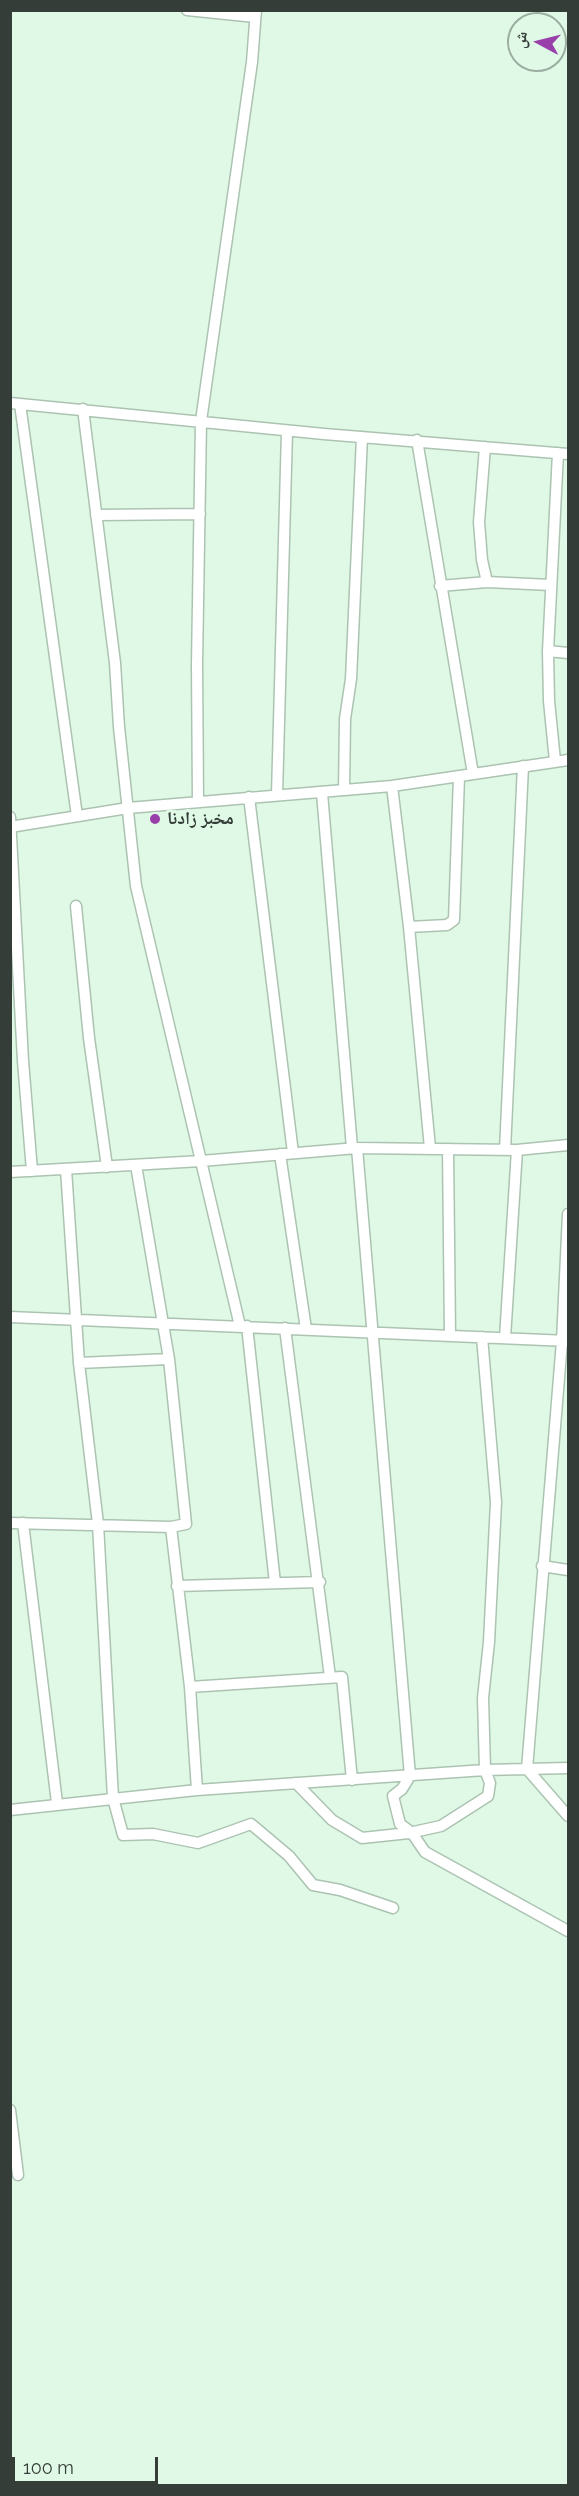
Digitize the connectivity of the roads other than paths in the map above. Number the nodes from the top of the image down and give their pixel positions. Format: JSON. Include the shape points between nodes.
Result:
{"nodes":[{"id":1,"x":187,"y":10,"type":"edge"},
{"id":2,"x":256,"y":14,"type":"edge"},
{"id":3,"x":15,"y":404,"type":"edge"},
{"id":4,"x":83,"y":409,"type":"junction"},
{"id":5,"x":201,"y":421,"type":"junction"},
{"id":6,"x":287,"y":430,"type":"junction"},
{"id":7,"x":362,"y":437,"type":"junction"},
{"id":8,"x":417,"y":440,"type":"junction"},
{"id":9,"x":485,"y":447,"type":"junction"},
{"id":10,"x":563,"y":453,"type":"edge"},
{"id":11,"x":200,"y":514,"type":"junction"},
{"id":12,"x":96,"y":515,"type":"junction"},
{"id":13,"x":487,"y":582,"type":"junction"},
{"id":14,"x":440,"y":585,"type":"junction"},
{"id":15,"x":550,"y":585,"type":"junction"},
{"id":16,"x":548,"y":651,"type":"junction"},
{"id":17,"x":568,"y":653,"type":"edge"},
{"id":18,"x":568,"y":760,"type":"edge"},
{"id":19,"x":555,"y":761,"type":"junction"},
{"id":20,"x":523,"y":766,"type":"junction"},
{"id":21,"x":473,"y":774,"type":"junction"},
{"id":22,"x":459,"y":777,"type":"junction"},
{"id":23,"x":392,"y":786,"type":"junction"},
{"id":24,"x":344,"y":790,"type":"junction"},
{"id":25,"x":322,"y":793,"type":"junction"},
{"id":26,"x":277,"y":795,"type":"junction"},
{"id":27,"x":249,"y":797,"type":"junction"},
{"id":28,"x":198,"y":802,"type":"junction"},
{"id":29,"x":128,"y":808,"type":"junction"},
{"id":30,"x":77,"y":816,"type":"junction"},
{"id":31,"x":11,"y":824,"type":"edge"},
{"id":32,"x":76,"y":906,"type":"dead end"},
{"id":33,"x":409,"y":927,"type":"junction"},
{"id":34,"x":568,"y":1145,"type":"edge"},
{"id":35,"x":355,"y":1148,"type":"junction"},
{"id":36,"x":430,"y":1148,"type":"junction"},
{"id":37,"x":448,"y":1149,"type":"junction"},
{"id":38,"x":505,"y":1150,"type":"junction"},
{"id":39,"x":517,"y":1150,"type":"junction"},
{"id":40,"x":293,"y":1153,"type":"junction"},
{"id":41,"x":280,"y":1154,"type":"junction"},
{"id":42,"x":201,"y":1161,"type":"junction"},
{"id":43,"x":136,"y":1165,"type":"junction"},
{"id":44,"x":107,"y":1167,"type":"junction"},
{"id":45,"x":66,"y":1169,"type":"junction"},
{"id":46,"x":32,"y":1171,"type":"junction"},
{"id":47,"x":10,"y":1172,"type":"edge"},
{"id":48,"x":568,"y":1214,"type":"edge"},
{"id":49,"x":10,"y":1317,"type":"edge"},
{"id":50,"x":75,"y":1320,"type":"junction"},
{"id":51,"x":162,"y":1323,"type":"junction"},
{"id":52,"x":244,"y":1326,"type":"junction"},
{"id":53,"x":285,"y":1328,"type":"junction"},
{"id":54,"x":306,"y":1329,"type":"junction"},
{"id":55,"x":374,"y":1332,"type":"junction"},
{"id":56,"x":450,"y":1335,"type":"junction"},
{"id":57,"x":482,"y":1337,"type":"junction"},
{"id":58,"x":505,"y":1338,"type":"junction"},
{"id":59,"x":565,"y":1341,"type":"edge"},
{"id":60,"x":169,"y":1359,"type":"junction"},
{"id":61,"x":79,"y":1363,"type":"junction"},
{"id":62,"x":10,"y":1523,"type":"edge"},
{"id":63,"x":23,"y":1523,"type":"junction"},
{"id":64,"x":98,"y":1524,"type":"junction"},
{"id":65,"x":171,"y":1527,"type":"junction"},
{"id":66,"x":542,"y":1566,"type":"junction"},
{"id":67,"x":568,"y":1570,"type":"edge"},
{"id":68,"x":320,"y":1582,"type":"junction"},
{"id":69,"x":275,"y":1583,"type":"junction"},
{"id":70,"x":177,"y":1586,"type":"junction"},
{"id":71,"x":330,"y":1677,"type":"junction"},
{"id":72,"x":190,"y":1688,"type":"junction"},
{"id":73,"x":568,"y":1768,"type":"edge"},
{"id":74,"x":527,"y":1769,"type":"junction"},
{"id":75,"x":484,"y":1770,"type":"junction"},
{"id":76,"x":410,"y":1776,"type":"junction"},
{"id":77,"x":352,"y":1780,"type":"junction"},
{"id":78,"x":296,"y":1784,"type":"junction"},
{"id":79,"x":197,"y":1790,"type":"junction"},
{"id":80,"x":113,"y":1798,"type":"junction"},
{"id":81,"x":57,"y":1803,"type":"junction"},
{"id":82,"x":10,"y":1810,"type":"edge"},
{"id":83,"x":568,"y":1816,"type":"edge"},
{"id":84,"x":412,"y":1833,"type":"junction"},
{"id":85,"x":393,"y":1908,"type":"dead end"},
{"id":86,"x":568,"y":1931,"type":"edge"},
{"id":87,"x":10,"y":2110,"type":"edge"},
{"id":88,"x":18,"y":2175,"type":"dead end"}],
"edges":[{"from":1,"to":2,"type":"street"},
{"from":2,"to":5,"type":"street"},
{"from":3,"to":4,"type":"street"},
{"from":3,"to":30,"type":"street"},
{"from":4,"to":5,"type":"street"},
{"from":4,"to":12,"type":"street"},
{"from":5,"to":6,"type":"street"},
{"from":5,"to":11,"type":"street"},
{"from":6,"to":7,"type":"street"},
{"from":6,"to":26,"type":"street"},
{"from":7,"to":8,"type":"street"},
{"from":7,"to":24,"type":"street"},
{"from":8,"to":9,"type":"street"},
{"from":8,"to":14,"type":"street"},
{"from":9,"to":10,"type":"street"},
{"from":9,"to":13,"type":"street","via":[[479,522]]},
{"from":10,"to":15,"type":"street"},
{"from":11,"to":12,"type":"street"},
{"from":11,"to":28,"type":"street"},
{"from":12,"to":29,"type":"street"},
{"from":13,"to":14,"type":"street"},
{"from":13,"to":15,"type":"street"},
{"from":14,"to":21,"type":"street"},
{"from":15,"to":16,"type":"street"},
{"from":16,"to":17,"type":"street"},
{"from":16,"to":19,"type":"street"},
{"from":18,"to":19,"type":"street"},
{"from":19,"to":20,"type":"street"},
{"from":20,"to":21,"type":"street"},
{"from":20,"to":38,"type":"street"},
{"from":21,"to":22,"type":"street"},
{"from":22,"to":23,"type":"street"},
{"from":22,"to":33,"type":"street","via":[[454,920],[447,925]]},
{"from":23,"to":24,"type":"street"},
{"from":23,"to":33,"type":"street"},
{"from":24,"to":25,"type":"street"},
{"from":25,"to":26,"type":"street"},
{"from":25,"to":35,"type":"street"},
{"from":26,"to":27,"type":"street"},
{"from":27,"to":28,"type":"street"},
{"from":27,"to":40,"type":"street"},
{"from":28,"to":29,"type":"street"},
{"from":29,"to":30,"type":"street"},
{"from":29,"to":42,"type":"street","via":[[136,886]]},
{"from":30,"to":31,"type":"street"},
{"from":31,"to":46,"type":"street"},
{"from":32,"to":44,"type":"street"},
{"from":33,"to":36,"type":"street"},
{"from":34,"to":39,"type":"street"},
{"from":35,"to":36,"type":"street"},
{"from":35,"to":40,"type":"street"},
{"from":35,"to":55,"type":"street"},
{"from":36,"to":37,"type":"street"},
{"from":37,"to":38,"type":"street"},
{"from":37,"to":56,"type":"street"},
{"from":38,"to":39,"type":"street"},
{"from":39,"to":58,"type":"street"},
{"from":40,"to":41,"type":"street"},
{"from":41,"to":42,"type":"street"},
{"from":41,"to":54,"type":"street"},
{"from":42,"to":43,"type":"street"},
{"from":42,"to":52,"type":"street"},
{"from":43,"to":44,"type":"street"},
{"from":43,"to":51,"type":"street"},
{"from":44,"to":45,"type":"street"},
{"from":45,"to":46,"type":"street"},
{"from":45,"to":50,"type":"street"},
{"from":46,"to":47,"type":"street"},
{"from":48,"to":59,"type":"street"},
{"from":49,"to":50,"type":"street"},
{"from":50,"to":51,"type":"street"},
{"from":50,"to":61,"type":"street"},
{"from":51,"to":52,"type":"street"},
{"from":51,"to":60,"type":"street"},
{"from":52,"to":53,"type":"street"},
{"from":52,"to":69,"type":"street"},
{"from":53,"to":54,"type":"street"},
{"from":53,"to":68,"type":"street"},
{"from":54,"to":55,"type":"street"},
{"from":55,"to":56,"type":"street"},
{"from":55,"to":76,"type":"street"},
{"from":56,"to":57,"type":"street"},
{"from":57,"to":58,"type":"street"},
{"from":57,"to":75,"type":"street","via":[[496,1502],[483,1698]]},
{"from":58,"to":59,"type":"street"},
{"from":59,"to":66,"type":"street"},
{"from":60,"to":61,"type":"street"},
{"from":60,"to":65,"type":"street","via":[[187,1520],[186,1524]]},
{"from":61,"to":64,"type":"street"},
{"from":62,"to":63,"type":"street"},
{"from":63,"to":64,"type":"street"},
{"from":63,"to":81,"type":"street"},
{"from":64,"to":65,"type":"street"},
{"from":64,"to":80,"type":"street"},
{"from":65,"to":70,"type":"street"},
{"from":66,"to":67,"type":"street"},
{"from":66,"to":74,"type":"street"},
{"from":68,"to":69,"type":"street"},
{"from":68,"to":71,"type":"street"},
{"from":69,"to":70,"type":"street"},
{"from":70,"to":72,"type":"street"},
{"from":71,"to":72,"type":"street"},
{"from":71,"to":77,"type":"street","via":[[342,1677]]},
{"from":72,"to":79,"type":"street"},
{"from":73,"to":74,"type":"street"},
{"from":74,"to":75,"type":"street"},
{"from":74,"to":83,"type":"street"},
{"from":75,"to":76,"type":"street"},
{"from":75,"to":84,"type":"street","via":[[490,1783],[488,1796],[441,1826]]},
{"from":76,"to":77,"type":"street"},
{"from":76,"to":84,"type":"street","via":[[393,1796],[400,1824]]},
{"from":77,"to":78,"type":"street"},
{"from":78,"to":79,"type":"street"},
{"from":78,"to":84,"type":"street","via":[[332,1820],[362,1838]]},
{"from":79,"to":80,"type":"street"},
{"from":80,"to":81,"type":"street"},
{"from":80,"to":85,"type":"street","via":[[123,1835],[153,1834],[198,1843],[251,1824],[289,1856],[313,1885]]},
{"from":81,"to":82,"type":"street"},
{"from":84,"to":86,"type":"street","via":[[425,1852]]},
{"from":87,"to":88,"type":"street"}]}
